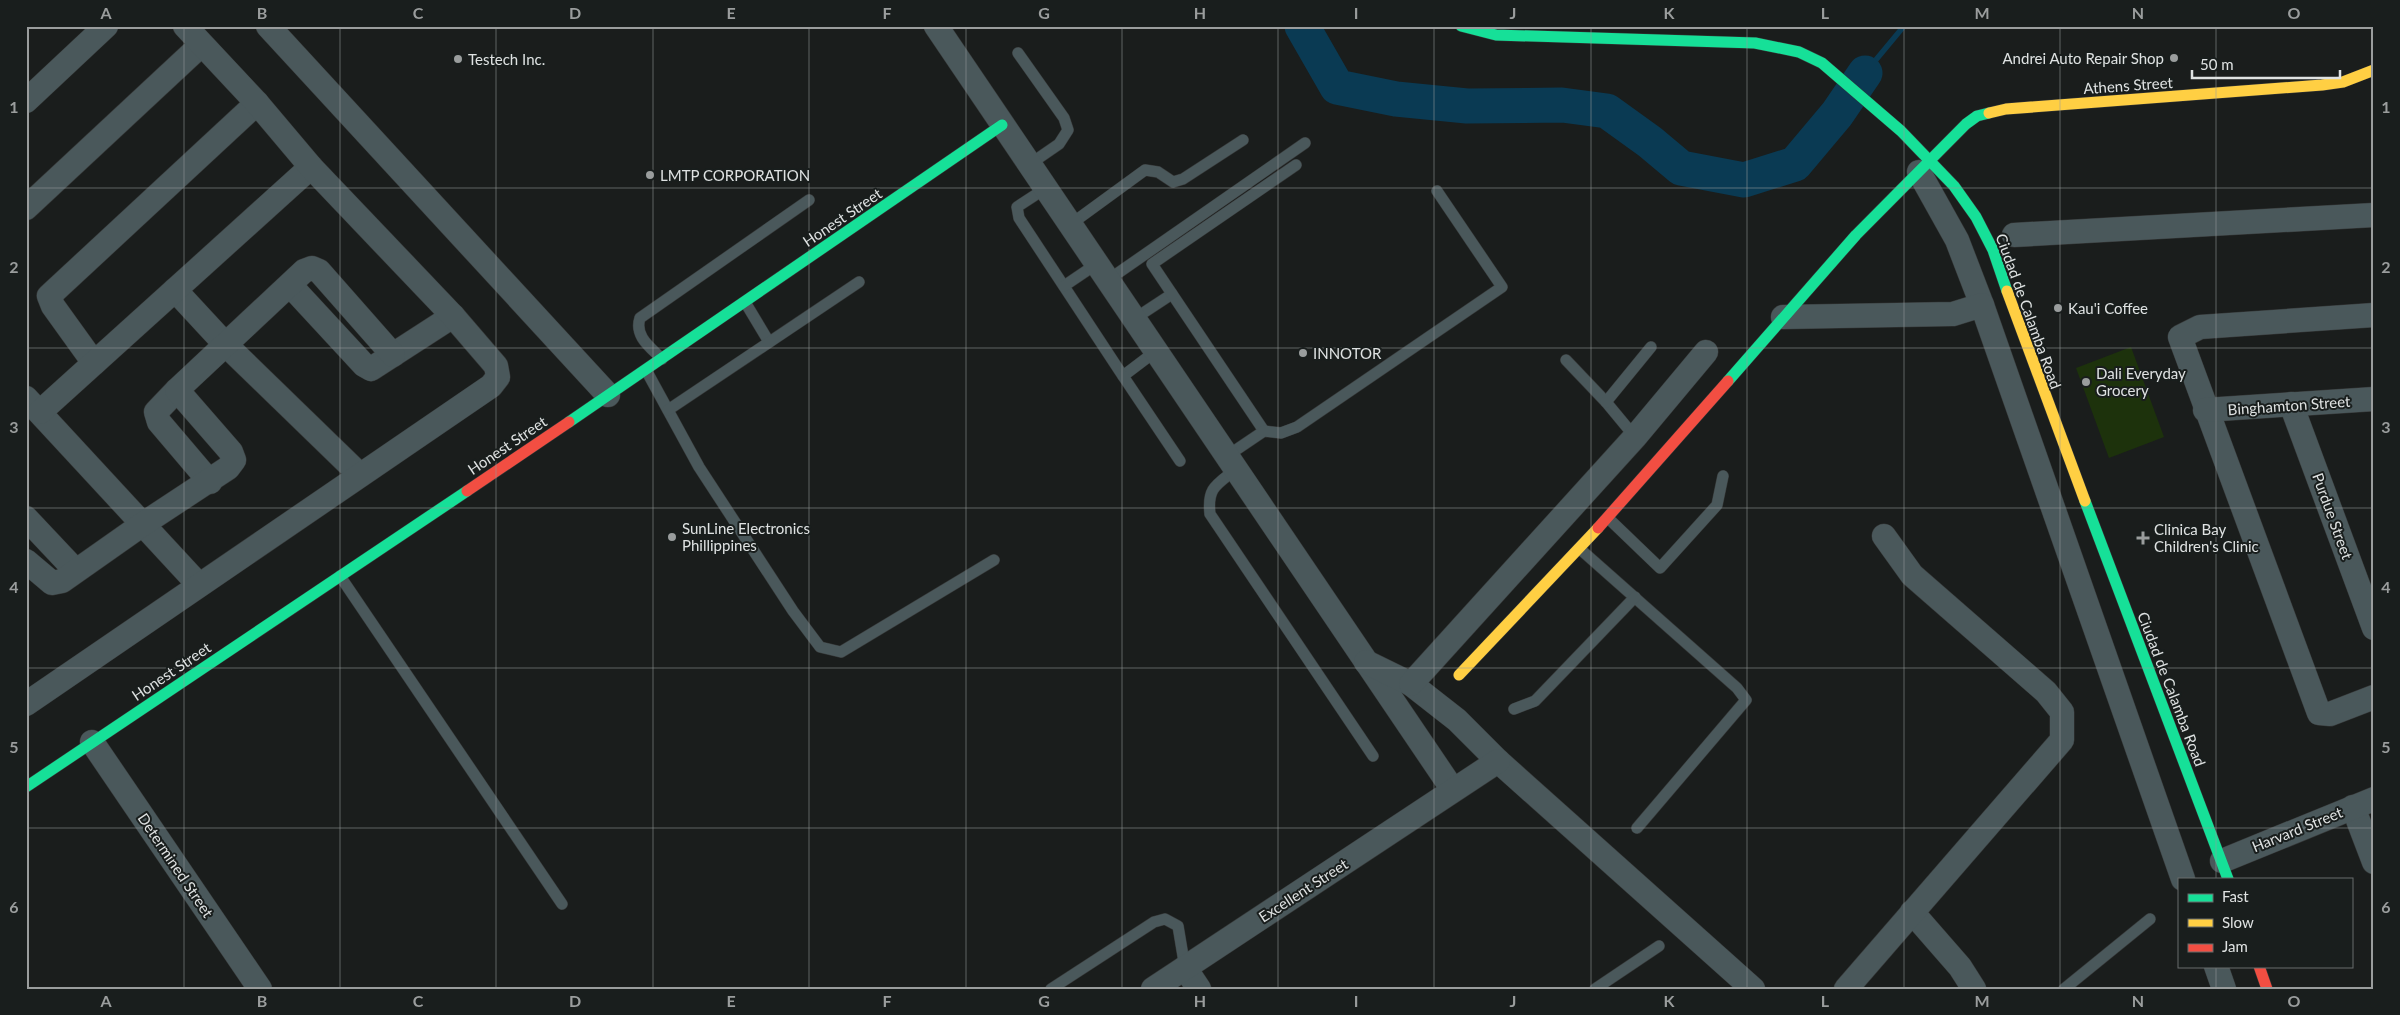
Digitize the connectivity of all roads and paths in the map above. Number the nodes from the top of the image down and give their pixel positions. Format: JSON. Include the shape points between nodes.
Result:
{"nodes":[{"id":1,"x":106,"y":26,"type":"edge"},
{"id":2,"x":185,"y":26,"type":"edge"},
{"id":3,"x":268,"y":26,"type":"edge"},
{"id":4,"x":936,"y":26,"type":"edge"},
{"id":5,"x":1461,"y":26,"type":"edge"},
{"id":6,"x":1549,"y":31,"type":"edge"},
{"id":7,"x":201,"y":45,"type":"junction"},
{"id":8,"x":1018,"y":53,"type":"dead end"},
{"id":9,"x":2374,"y":70,"type":"edge"},
{"id":10,"x":26,"y":102,"type":"edge"},
{"id":11,"x":257,"y":103,"type":"junction"},
{"id":12,"x":1002,"y":125,"type":"junction"},
{"id":13,"x":1243,"y":140,"type":"dead end"},
{"id":14,"x":1305,"y":143,"type":"dead end"},
{"id":15,"x":1030,"y":164,"type":"junction"},
{"id":16,"x":1296,"y":166,"type":"dead end"},
{"id":17,"x":1925,"y":166,"type":"junction"},
{"id":18,"x":311,"y":167,"type":"junction"},
{"id":19,"x":1046,"y":188,"type":"junction"},
{"id":20,"x":1437,"y":191,"type":"dead end"},
{"id":21,"x":809,"y":200,"type":"dead end"},
{"id":22,"x":26,"y":208,"type":"edge"},
{"id":23,"x":2374,"y":215,"type":"edge"},
{"id":24,"x":1070,"y":224,"type":"junction"},
{"id":25,"x":2014,"y":235,"type":"dead end"},
{"id":26,"x":1103,"y":272,"type":"junction"},
{"id":27,"x":860,"y":282,"type":"dead end"},
{"id":28,"x":1064,"y":286,"type":"junction"},
{"id":29,"x":175,"y":290,"type":"junction"},
{"id":30,"x":1172,"y":294,"type":"junction"},
{"id":31,"x":744,"y":301,"type":"junction"},
{"id":32,"x":1982,"y":305,"type":"junction"},
{"id":33,"x":2374,"y":315,"type":"edge"},
{"id":34,"x":453,"y":316,"type":"junction"},
{"id":35,"x":1783,"y":317,"type":"junction"},
{"id":36,"x":1134,"y":319,"type":"junction"},
{"id":37,"x":769,"y":342,"type":"junction"},
{"id":38,"x":226,"y":344,"type":"junction"},
{"id":39,"x":1651,"y":348,"type":"dead end"},
{"id":40,"x":1156,"y":351,"type":"junction"},
{"id":41,"x":1706,"y":352,"type":"dead end"},
{"id":42,"x":662,"y":359,"type":"junction"},
{"id":43,"x":1566,"y":360,"type":"dead end"},
{"id":44,"x":94,"y":363,"type":"junction"},
{"id":45,"x":646,"y":370,"type":"junction"},
{"id":46,"x":1123,"y":376,"type":"junction"},
{"id":47,"x":177,"y":390,"type":"junction"},
{"id":48,"x":608,"y":396,"type":"junction"},
{"id":49,"x":2374,"y":399,"type":"edge"},
{"id":50,"x":1606,"y":402,"type":"junction"},
{"id":51,"x":2291,"y":404,"type":"junction"},
{"id":52,"x":33,"y":405,"type":"edge"},
{"id":53,"x":668,"y":410,"type":"junction"},
{"id":54,"x":2205,"y":410,"type":"junction"},
{"id":55,"x":1264,"y":432,"type":"junction"},
{"id":56,"x":1635,"y":437,"type":"junction"},
{"id":57,"x":1180,"y":461,"type":"dead end"},
{"id":58,"x":1231,"y":463,"type":"junction"},
{"id":59,"x":360,"y":475,"type":"junction"},
{"id":60,"x":1723,"y":476,"type":"dead end"},
{"id":61,"x":210,"y":482,"type":"junction"},
{"id":62,"x":26,"y":518,"type":"edge"},
{"id":63,"x":1608,"y":518,"type":"junction"},
{"id":64,"x":143,"y":524,"type":"junction"},
{"id":65,"x":1884,"y":536,"type":"dead end"},
{"id":66,"x":1580,"y":549,"type":"junction"},
{"id":67,"x":994,"y":560,"type":"dead end"},
{"id":68,"x":26,"y":561,"type":"edge"},
{"id":69,"x":75,"y":570,"type":"junction"},
{"id":70,"x":340,"y":576,"type":"junction"},
{"id":71,"x":199,"y":586,"type":"junction"},
{"id":72,"x":1635,"y":597,"type":"junction"},
{"id":73,"x":2374,"y":628,"type":"edge"},
{"id":74,"x":1364,"y":661,"type":"junction"},
{"id":75,"x":1460,"y":675,"type":"dead end"},
{"id":76,"x":1411,"y":684,"type":"junction"},
{"id":77,"x":30,"y":695,"type":"edge"},
{"id":78,"x":2374,"y":696,"type":"edge"},
{"id":79,"x":1514,"y":710,"type":"dead end"},
{"id":80,"x":92,"y":742,"type":"junction"},
{"id":81,"x":1373,"y":756,"type":"dead end"},
{"id":82,"x":1498,"y":761,"type":"junction"},
{"id":83,"x":26,"y":786,"type":"edge"},
{"id":84,"x":1453,"y":790,"type":"junction"},
{"id":85,"x":2363,"y":803,"type":"edge"},
{"id":86,"x":1637,"y":828,"type":"dead end"},
{"id":87,"x":2374,"y":862,"type":"edge"},
{"id":88,"x":2225,"y":870,"type":"edge"},
{"id":89,"x":2184,"y":878,"type":"edge"},
{"id":90,"x":562,"y":904,"type":"dead end"},
{"id":91,"x":1912,"y":912,"type":"junction"},
{"id":92,"x":2150,"y":919,"type":"dead end"},
{"id":93,"x":1659,"y":946,"type":"dead end"},
{"id":94,"x":1185,"y":968,"type":"junction"},
{"id":95,"x":2217,"y":968,"type":"edge"},
{"id":96,"x":2260,"y":968,"type":"edge"},
{"id":97,"x":260,"y":989,"type":"edge"},
{"id":98,"x":1050,"y":989,"type":"edge"},
{"id":99,"x":1153,"y":989,"type":"edge"},
{"id":100,"x":1199,"y":989,"type":"edge"},
{"id":101,"x":1595,"y":989,"type":"edge"},
{"id":102,"x":1753,"y":989,"type":"edge"},
{"id":103,"x":1846,"y":989,"type":"edge"},
{"id":104,"x":1974,"y":989,"type":"edge"},
{"id":105,"x":2064,"y":989,"type":"edge"},
{"id":106,"x":2224,"y":989,"type":"edge"},
{"id":107,"x":2267,"y":989,"type":"edge"}],
"edges":[{"from":1,"to":10,"type":"street"},
{"from":2,"to":7,"type":"street"},
{"from":3,"to":48,"type":"street"},
{"from":4,"to":12,"type":"street"},
{"from":5,"to":6,"type":"street","name":"Ciudad de Calamba Road","via":[[1496,35]]},
{"from":6,"to":17,"type":"street","name":"Ciudad de Calamba Road","via":[[1755,43],[1799,52],[1822,63],[1901,131]]},
{"from":7,"to":11,"type":"street"},
{"from":7,"to":22,"type":"street"},
{"from":8,"to":15,"type":"lane","via":[[1064,118],[1068,130],[1059,144]]},
{"from":9,"to":17,"type":"street","name":"Athens Street","via":[[2343,82],[1993,111],[1966,124]]},
{"from":11,"to":18,"type":"street"},
{"from":11,"to":44,"type":"street","via":[[49,296]]},
{"from":12,"to":15,"type":"street"},
{"from":12,"to":31,"type":"street","name":"Honest Street"},
{"from":13,"to":24,"type":"lane","via":[[1183,179],[1173,182],[1158,172],[1145,170]]},
{"from":14,"to":26,"type":"lane"},
{"from":15,"to":19,"type":"street"},
{"from":16,"to":30,"type":"lane","via":[[1152,264]]},
{"from":17,"to":32,"type":"street"},
{"from":17,"to":35,"type":"street","name":"Athens Street","via":[[1856,235]]},
{"from":17,"to":88,"type":"street","name":"Ciudad de Calamba Road","via":[[1954,186],[1976,217],[1993,250],[2038,379]]},
{"from":18,"to":29,"type":"street"},
{"from":18,"to":34,"type":"street"},
{"from":19,"to":24,"type":"street"},
{"from":19,"to":28,"type":"lane","via":[[1017,207],[1017,212]]},
{"from":20,"to":55,"type":"lane","via":[[1502,287],[1297,428],[1281,434]]},
{"from":21,"to":42,"type":"lane","via":[[640,318],[637,326],[641,338]]},
{"from":23,"to":25,"type":"street"},
{"from":24,"to":26,"type":"street"},
{"from":26,"to":28,"type":"lane"},
{"from":26,"to":36,"type":"street"},
{"from":27,"to":37,"type":"lane"},
{"from":28,"to":46,"type":"lane"},
{"from":29,"to":38,"type":"street"},
{"from":29,"to":44,"type":"street"},
{"from":30,"to":36,"type":"lane"},
{"from":30,"to":55,"type":"lane"},
{"from":31,"to":37,"type":"lane"},
{"from":31,"to":42,"type":"street","name":"Honest Street"},
{"from":32,"to":35,"type":"street","via":[[1953,314]]},
{"from":32,"to":89,"type":"street"},
{"from":33,"to":54,"type":"street","via":[[2200,327],[2180,337]]},
{"from":34,"to":38,"type":"street","via":[[393,355],[319,271],[312,268],[304,271]]},
{"from":34,"to":59,"type":"street","via":[[496,366],[498,377],[491,386]]},
{"from":35,"to":63,"type":"street","name":"Athens Street"},
{"from":36,"to":40,"type":"street"},
{"from":37,"to":53,"type":"lane"},
{"from":38,"to":47,"type":"street"},
{"from":38,"to":59,"type":"street"},
{"from":39,"to":50,"type":"lane"},
{"from":40,"to":46,"type":"lane"},
{"from":40,"to":58,"type":"street"},
{"from":41,"to":56,"type":"street"},
{"from":42,"to":45,"type":"street","name":"Honest Street"},
{"from":43,"to":50,"type":"lane"},
{"from":44,"to":52,"type":"street"},
{"from":45,"to":48,"type":"street","name":"Honest Street"},
{"from":45,"to":53,"type":"lane"},
{"from":46,"to":57,"type":"lane"},
{"from":47,"to":61,"type":"street","via":[[156,412],[159,422]]},
{"from":47,"to":61,"type":"street","via":[[231,452],[234,460]]},
{"from":48,"to":70,"type":"street","name":"Honest Street"},
{"from":49,"to":51,"type":"street","name":"Binghamton Street"},
{"from":50,"to":56,"type":"lane"},
{"from":51,"to":54,"type":"street","name":"Binghamton Street"},
{"from":51,"to":73,"type":"street","name":"Purdue Street"},
{"from":52,"to":64,"type":"street"},
{"from":53,"to":67,"type":"lane","via":[[699,468],[820,647],[841,652]]},
{"from":54,"to":78,"type":"street","via":[[2319,713],[2330,714]]},
{"from":55,"to":58,"type":"lane"},
{"from":56,"to":76,"type":"street"},
{"from":58,"to":74,"type":"street"},
{"from":58,"to":81,"type":"lane","via":[[1208,500],[1210,514]]},
{"from":59,"to":71,"type":"street"},
{"from":60,"to":63,"type":"lane","via":[[1717,505],[1660,568]]},
{"from":61,"to":64,"type":"street"},
{"from":62,"to":69,"type":"street"},
{"from":63,"to":66,"type":"street","name":"Athens Street"},
{"from":64,"to":69,"type":"street"},
{"from":64,"to":71,"type":"street"},
{"from":65,"to":91,"type":"street","via":[[1912,575],[2046,692],[2062,712],[2062,740]]},
{"from":66,"to":72,"type":"lane"},
{"from":66,"to":75,"type":"street","name":"Athens Street"},
{"from":68,"to":69,"type":"street","via":[[52,583],[62,581]]},
{"from":70,"to":80,"type":"street","name":"Honest Street"},
{"from":70,"to":90,"type":"lane"},
{"from":71,"to":77,"type":"street"},
{"from":72,"to":79,"type":"lane","via":[[1535,701]]},
{"from":72,"to":86,"type":"lane","via":[[1737,688],[1746,700]]},
{"from":74,"to":76,"type":"street"},
{"from":74,"to":84,"type":"street"},
{"from":76,"to":82,"type":"street","via":[[1457,720]]},
{"from":80,"to":83,"type":"street","name":"Honest Street"},
{"from":80,"to":97,"type":"street","name":"Determined Street"},
{"from":82,"to":84,"type":"street","name":"Excellent Street"},
{"from":82,"to":102,"type":"street"},
{"from":84,"to":94,"type":"street","name":"Excellent Street"},
{"from":85,"to":87,"type":"street"},
{"from":85,"to":88,"type":"street","name":"Harvard Street"},
{"from":91,"to":103,"type":"street"},
{"from":91,"to":104,"type":"street","via":[[1960,967]]},
{"from":92,"to":105,"type":"lane"},
{"from":93,"to":101,"type":"lane"},
{"from":94,"to":98,"type":"lane","via":[[1178,926],[1165,919],[1154,922]]},
{"from":94,"to":99,"type":"street","name":"Excellent Street"},
{"from":94,"to":100,"type":"street"},
{"from":95,"to":106,"type":"street"},
{"from":96,"to":107,"type":"street"}]}
